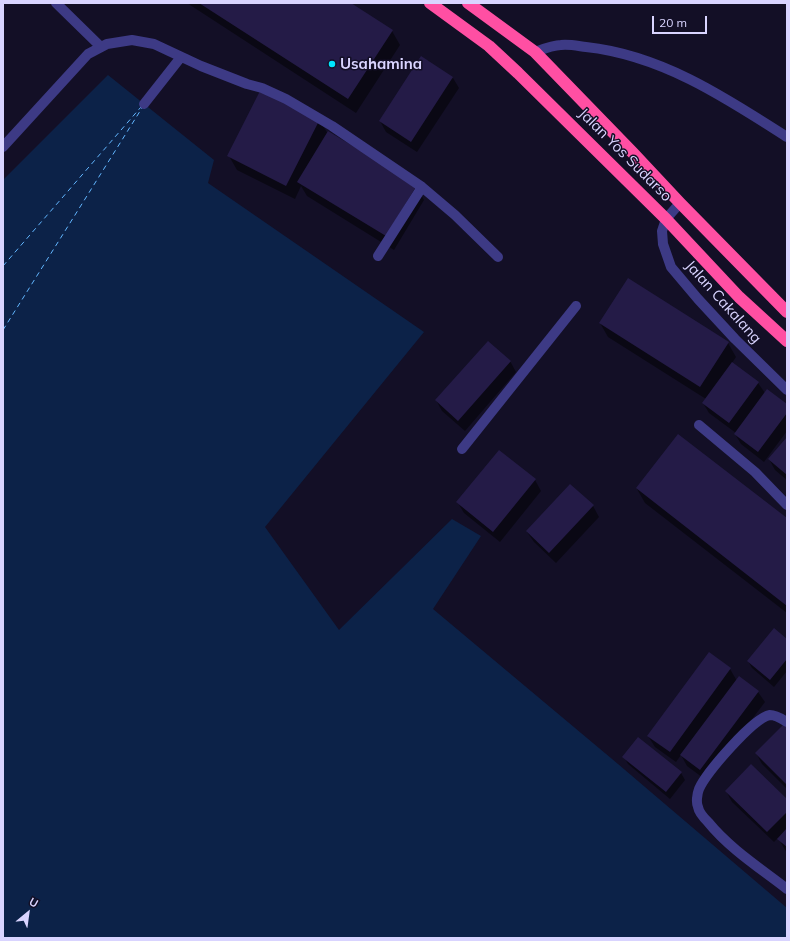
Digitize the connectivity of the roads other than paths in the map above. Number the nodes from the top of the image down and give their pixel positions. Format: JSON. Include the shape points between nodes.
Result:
{"nodes":[{"id":1,"x":56,"y":3,"type":"edge"},
{"id":2,"x":430,"y":3,"type":"edge"},
{"id":3,"x":468,"y":3,"type":"edge"},
{"id":4,"x":101,"y":47,"type":"junction"},
{"id":5,"x":535,"y":52,"type":"junction"},
{"id":6,"x":181,"y":57,"type":"junction"},
{"id":7,"x":144,"y":104,"type":"dead end"},
{"id":8,"x":787,"y":137,"type":"edge"},
{"id":9,"x":3,"y":147,"type":"edge"},
{"id":10,"x":422,"y":187,"type":"junction"},
{"id":11,"x":680,"y":204,"type":"junction"},
{"id":12,"x":666,"y":219,"type":"junction"},
{"id":13,"x":378,"y":256,"type":"dead end"},
{"id":14,"x":498,"y":257,"type":"dead end"},
{"id":15,"x":576,"y":306,"type":"dead end"},
{"id":16,"x":787,"y":312,"type":"edge"},
{"id":17,"x":787,"y":341,"type":"edge"},
{"id":18,"x":787,"y":390,"type":"edge"},
{"id":19,"x":699,"y":425,"type":"dead end"},
{"id":20,"x":462,"y":449,"type":"dead end"},
{"id":21,"x":787,"y":505,"type":"edge"},
{"id":22,"x":787,"y":722,"type":"edge"},
{"id":23,"x":787,"y":889,"type":"edge"}],
"edges":[{"from":1,"to":4,"type":"street"},
{"from":2,"to":12,"type":"highway","name":"Jalan Yos Sudarso","via":[[489,46]]},
{"from":3,"to":5,"type":"highway","name":"Jalan Yos Sudarso"},
{"from":4,"to":6,"type":"street","via":[[132,40],[154,44]]},
{"from":4,"to":9,"type":"street","via":[[88,54]]},
{"from":5,"to":8,"type":"street","via":[[561,45],[607,49],[655,63],[733,102]]},
{"from":5,"to":11,"type":"highway","name":"Jalan Yos Sudarso"},
{"from":6,"to":7,"type":"street"},
{"from":6,"to":10,"type":"street","via":[[286,99],[332,126]]},
{"from":10,"to":13,"type":"street"},
{"from":10,"to":14,"type":"street"},
{"from":11,"to":12,"type":"street"},
{"from":11,"to":16,"type":"highway","name":"Jalan Yos Sudarso"},
{"from":12,"to":17,"type":"highway","name":"Jalan Yos Sudarso","via":[[739,297]]},
{"from":12,"to":18,"type":"street","name":"Jalan Cakalang","via":[[662,231],[663,244],[671,267],[735,339]]},
{"from":15,"to":20,"type":"street"},
{"from":19,"to":21,"type":"street","via":[[755,472]]},
{"from":22,"to":23,"type":"street","via":[[770,715],[759,720],[718,763],[699,789],[697,796],[697,807],[701,815],[721,838]]}]}
